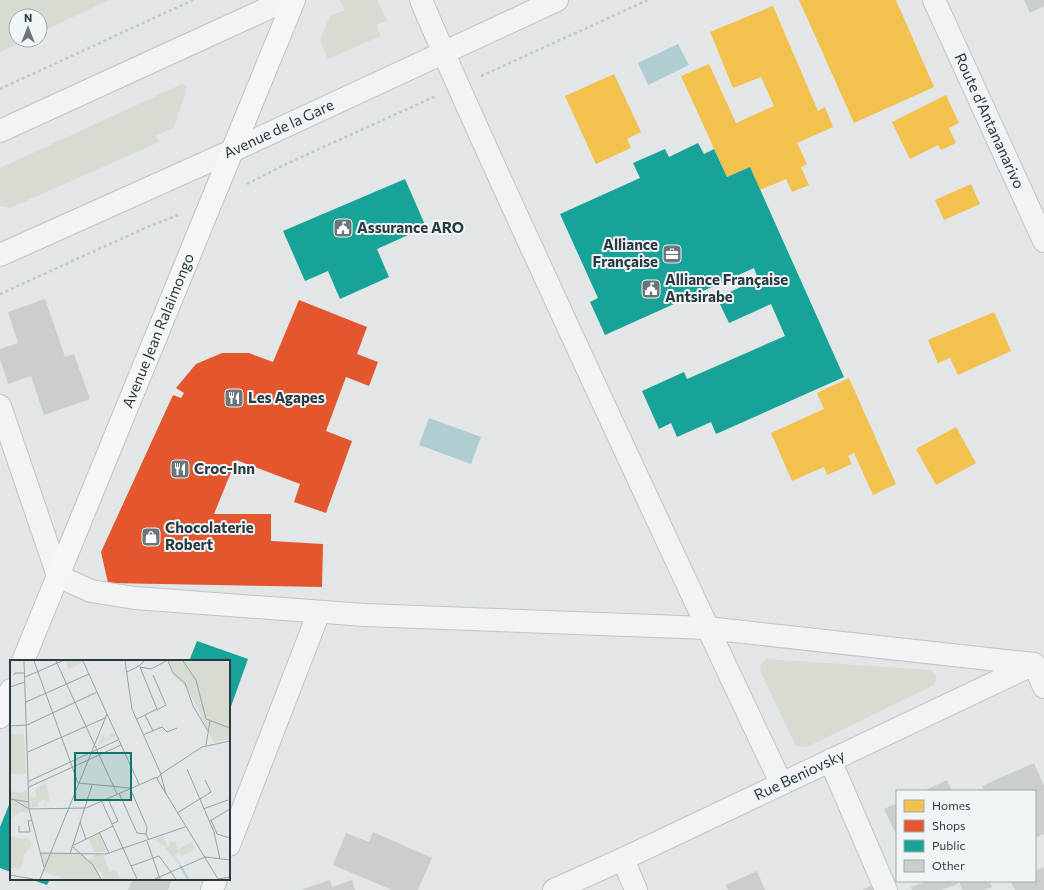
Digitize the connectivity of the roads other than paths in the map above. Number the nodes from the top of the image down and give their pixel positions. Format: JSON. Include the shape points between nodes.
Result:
{"nodes":[{"id":1,"x":286,"y":0,"type":"edge"},
{"id":2,"x":294,"y":0,"type":"edge"},
{"id":3,"x":421,"y":0,"type":"edge"},
{"id":4,"x":557,"y":0,"type":"edge"},
{"id":5,"x":934,"y":0,"type":"edge"},
{"id":6,"x":444,"y":54,"type":"junction"},
{"id":7,"x":0,"y":131,"type":"edge"},
{"id":8,"x":234,"y":150,"type":"junction"},
{"id":9,"x":1044,"y":241,"type":"edge"},
{"id":10,"x":0,"y":255,"type":"edge"},
{"id":11,"x":0,"y":406,"type":"edge"},
{"id":12,"x":58,"y":576,"type":"junction"},
{"id":13,"x":319,"y":612,"type":"junction"},
{"id":14,"x":707,"y":628,"type":"junction"},
{"id":15,"x":23,"y":660,"type":"edge"},
{"id":16,"x":1039,"y":662,"type":"edge"},
{"id":17,"x":1044,"y":687,"type":"edge"},
{"id":18,"x":10,"y":692,"type":"edge"},
{"id":19,"x":0,"y":717,"type":"edge"},
{"id":20,"x":830,"y":760,"type":"junction"},
{"id":21,"x":781,"y":783,"type":"junction"},
{"id":22,"x":230,"y":842,"type":"edge"},
{"id":23,"x":623,"y":859,"type":"junction"},
{"id":24,"x":216,"y":880,"type":"edge"},
{"id":25,"x":212,"y":890,"type":"edge"},
{"id":26,"x":554,"y":890,"type":"edge"},
{"id":27,"x":636,"y":890,"type":"edge"},
{"id":28,"x":886,"y":890,"type":"edge"}],
"edges":[{"from":1,"to":7,"type":"street"},
{"from":2,"to":8,"type":"main road","name":"Avenue Jean Ralaimongo"},
{"from":3,"to":6,"type":"street"},
{"from":4,"to":6,"type":"street","name":"Avenue de la Gare"},
{"from":5,"to":9,"type":"street","name":"Route d'Antananarivo"},
{"from":6,"to":8,"type":"street","name":"Avenue de la Gare"},
{"from":6,"to":14,"type":"street"},
{"from":8,"to":10,"type":"street","name":"Avenue de la Gare"},
{"from":8,"to":12,"type":"main road","name":"Avenue Jean Ralaimongo"},
{"from":11,"to":12,"type":"street"},
{"from":12,"to":13,"type":"street","via":[[90,591],[135,598]]},
{"from":12,"to":15,"type":"main road","name":"Avenue Jean Ralaimongo"},
{"from":13,"to":14,"type":"street"},
{"from":13,"to":22,"type":"street"},
{"from":14,"to":16,"type":"street"},
{"from":14,"to":21,"type":"street"},
{"from":16,"to":17,"type":"street"},
{"from":16,"to":20,"type":"street","name":"Rue Beniovsky"},
{"from":18,"to":19,"type":"main road"},
{"from":20,"to":21,"type":"street","name":"Rue Beniovsky"},
{"from":20,"to":28,"type":"street"},
{"from":21,"to":23,"type":"street","name":"Rue Beniovsky"},
{"from":23,"to":26,"type":"street","name":"Rue Beniovsky"},
{"from":23,"to":27,"type":"street"},
{"from":24,"to":25,"type":"street"}]}
